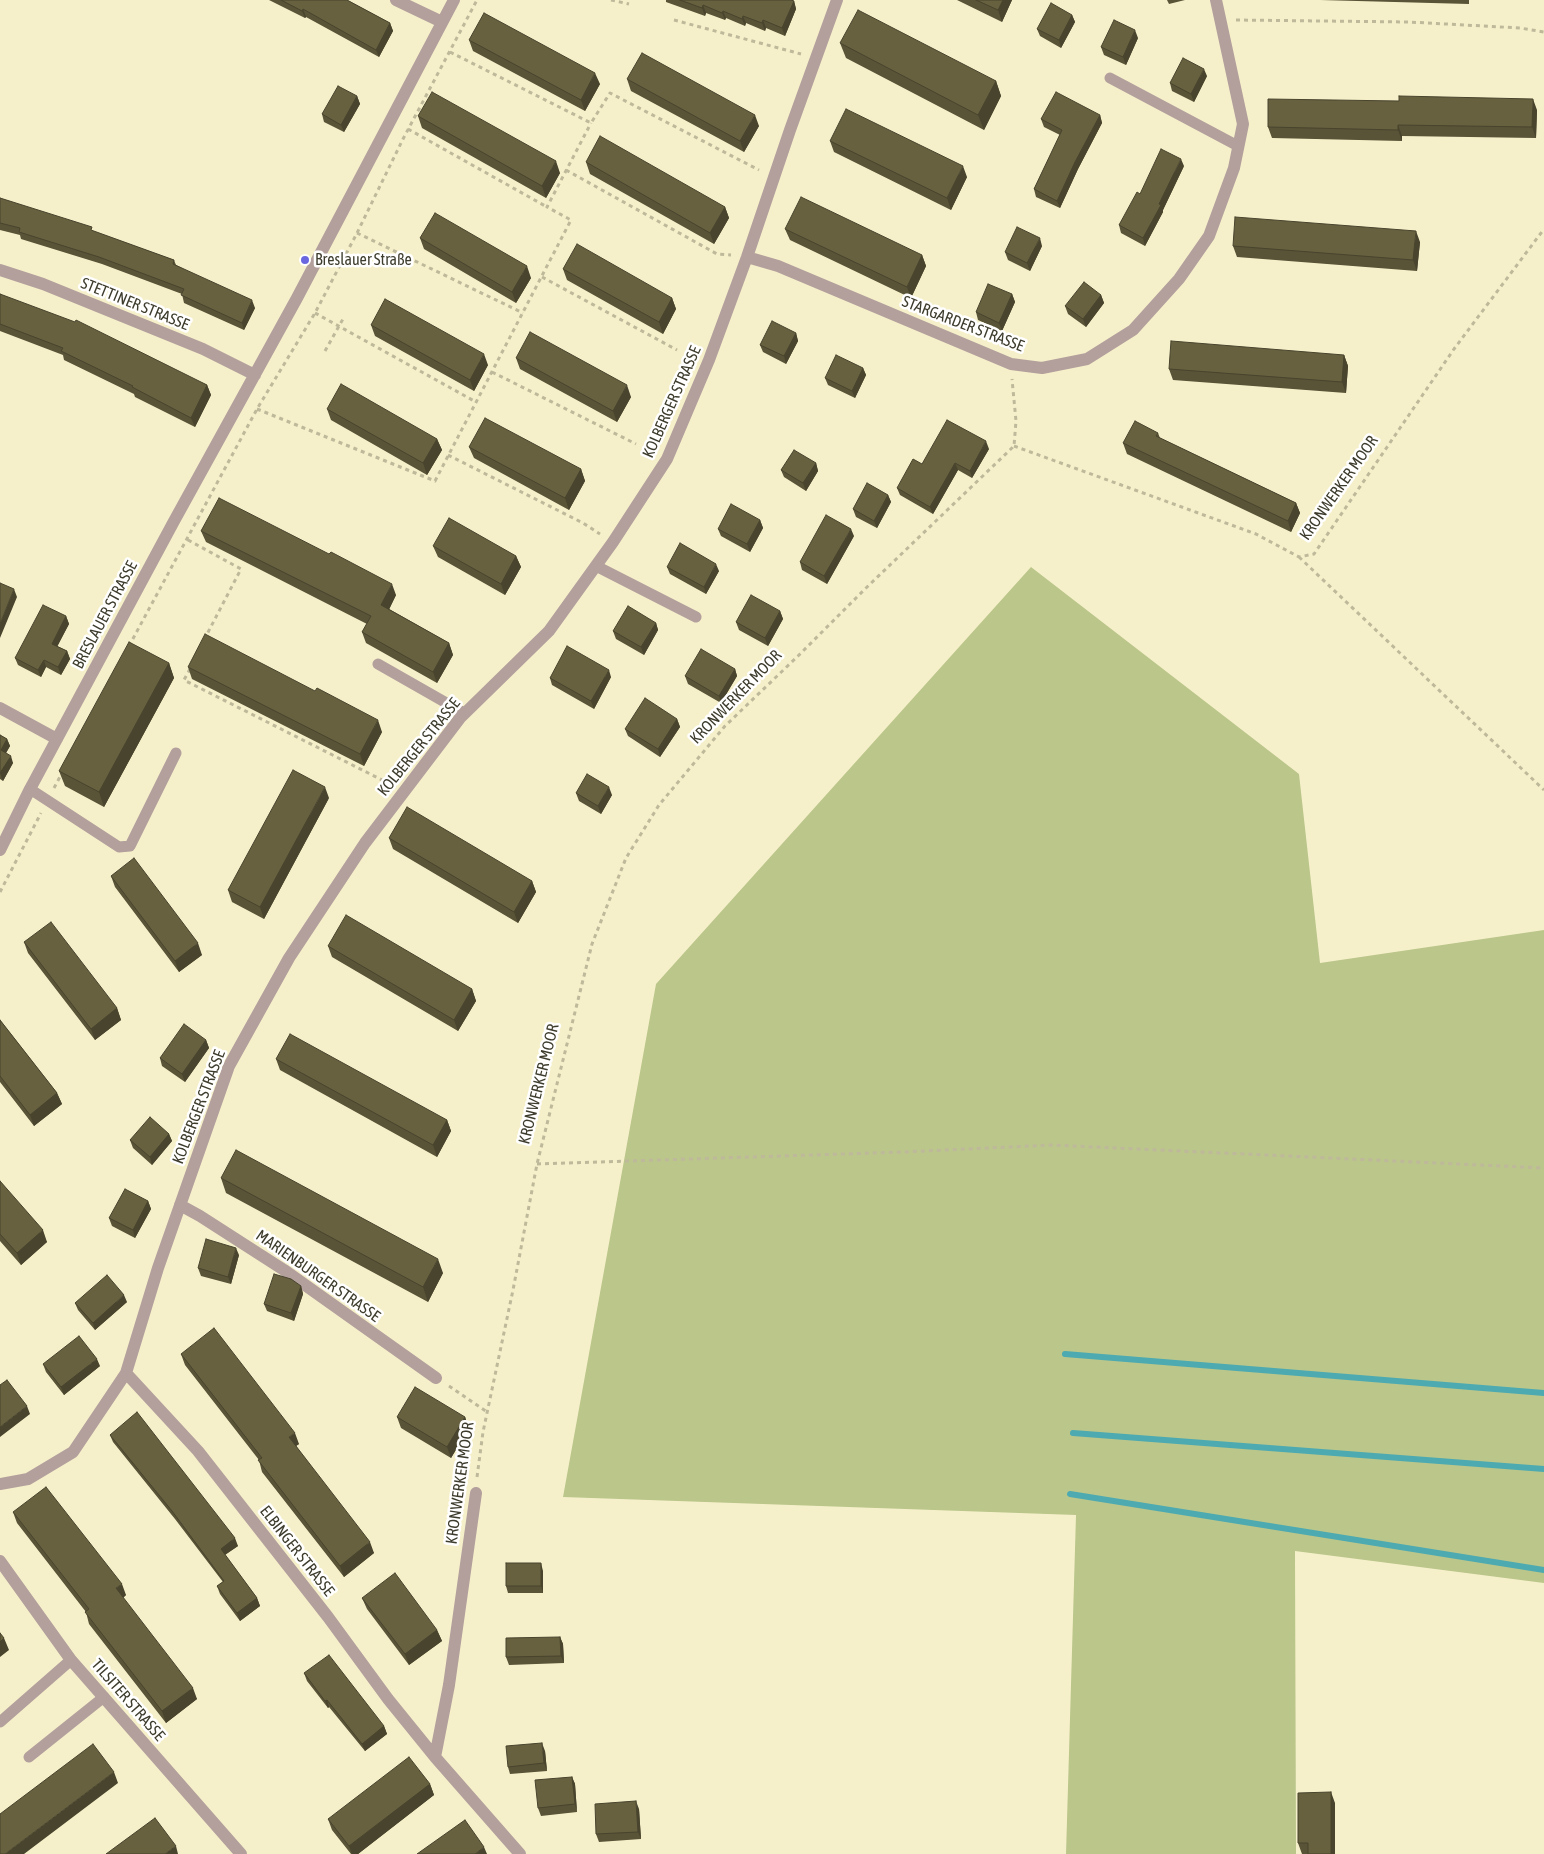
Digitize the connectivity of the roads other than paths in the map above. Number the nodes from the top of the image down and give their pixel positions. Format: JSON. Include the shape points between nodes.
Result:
{"nodes":[{"id":1,"x":396,"y":0,"type":"edge"},
{"id":2,"x":454,"y":0,"type":"edge"},
{"id":3,"x":837,"y":0,"type":"edge"},
{"id":4,"x":1216,"y":0,"type":"edge"},
{"id":5,"x":442,"y":22,"type":"junction"},
{"id":6,"x":1110,"y":78,"type":"dead end"},
{"id":7,"x":1238,"y":146,"type":"junction"},
{"id":8,"x":748,"y":257,"type":"junction"},
{"id":9,"x":0,"y":270,"type":"edge"},
{"id":10,"x":255,"y":375,"type":"junction"},
{"id":11,"x":596,"y":566,"type":"junction"},
{"id":12,"x":696,"y":617,"type":"dead end"},
{"id":13,"x":378,"y":664,"type":"dead end"},
{"id":14,"x":0,"y":708,"type":"edge"},
{"id":15,"x":464,"y":713,"type":"junction"},
{"id":16,"x":57,"y":739,"type":"junction"},
{"id":17,"x":176,"y":754,"type":"dead end"},
{"id":18,"x":30,"y":789,"type":"junction"},
{"id":19,"x":0,"y":850,"type":"edge"},
{"id":20,"x":180,"y":1205,"type":"junction"},
{"id":21,"x":126,"y":1373,"type":"junction"},
{"id":22,"x":436,"y":1378,"type":"road end"},
{"id":23,"x":0,"y":1484,"type":"edge"},
{"id":24,"x":476,"y":1493,"type":"road end"},
{"id":25,"x":0,"y":1561,"type":"edge"},
{"id":26,"x":72,"y":1660,"type":"junction"},
{"id":27,"x":104,"y":1697,"type":"junction"},
{"id":28,"x":0,"y":1722,"type":"edge"},
{"id":29,"x":435,"y":1756,"type":"junction"},
{"id":30,"x":30,"y":1757,"type":"dead end"},
{"id":31,"x":241,"y":1854,"type":"edge"},
{"id":32,"x":520,"y":1854,"type":"edge"}],
"edges":[{"from":1,"to":5,"type":"street"},
{"from":2,"to":5,"type":"street","name":"BRESLAUER STRASSE"},
{"from":3,"to":8,"type":"street","name":"KOLBERGER STRASSE","via":[[773,177]]},
{"from":4,"to":7,"type":"street","name":"STARGARDER STRASSE","via":[[1242,124]]},
{"from":5,"to":10,"type":"street","name":"BRESLAUER STRASSE"},
{"from":6,"to":7,"type":"lane"},
{"from":7,"to":8,"type":"street","name":"STARGARDER STRASSE","via":[[1234,168],[1208,236],[1179,279],[1133,330],[1087,359],[1042,368],[1011,364],[778,266]]},
{"from":8,"to":11,"type":"street","name":"KOLBERGER STRASSE","via":[[667,459]]},
{"from":9,"to":10,"type":"street","name":"STETTINER STRASSE","via":[[203,349]]},
{"from":10,"to":16,"type":"street","name":"BRESLAUER STRASSE"},
{"from":11,"to":12,"type":"lane"},
{"from":11,"to":15,"type":"street","name":"KOLBERGER STRASSE","via":[[549,631]]},
{"from":13,"to":15,"type":"lane"},
{"from":14,"to":16,"type":"street"},
{"from":15,"to":20,"type":"street","name":"KOLBERGER STRASSE","via":[[365,842],[289,958],[229,1066]]},
{"from":16,"to":18,"type":"street","name":"BRESLAUER STRASSE"},
{"from":17,"to":18,"type":"lane","via":[[130,846],[120,847]]},
{"from":18,"to":19,"type":"street","name":"BRESLAUER STRASSE"},
{"from":20,"to":21,"type":"street","name":"KOLBERGER STRASSE"},
{"from":20,"to":22,"type":"street","name":"MARIENBURGER STRASSE","via":[[284,1270]]},
{"from":21,"to":23,"type":"street","name":"KOLBERGER STRASSE","via":[[73,1452],[28,1479]]},
{"from":21,"to":29,"type":"street","name":"ELBINGER STRASSE","via":[[198,1451]]},
{"from":24,"to":29,"type":"street","name":"KRONWERKER MOOR","via":[[449,1685]]},
{"from":25,"to":26,"type":"street","name":"TILSITER STRASSE"},
{"from":26,"to":27,"type":"street","name":"TILSITER STRASSE"},
{"from":26,"to":28,"type":"lane"},
{"from":27,"to":30,"type":"lane"},
{"from":27,"to":31,"type":"street","name":"TILSITER STRASSE"},
{"from":29,"to":32,"type":"street"}]}
